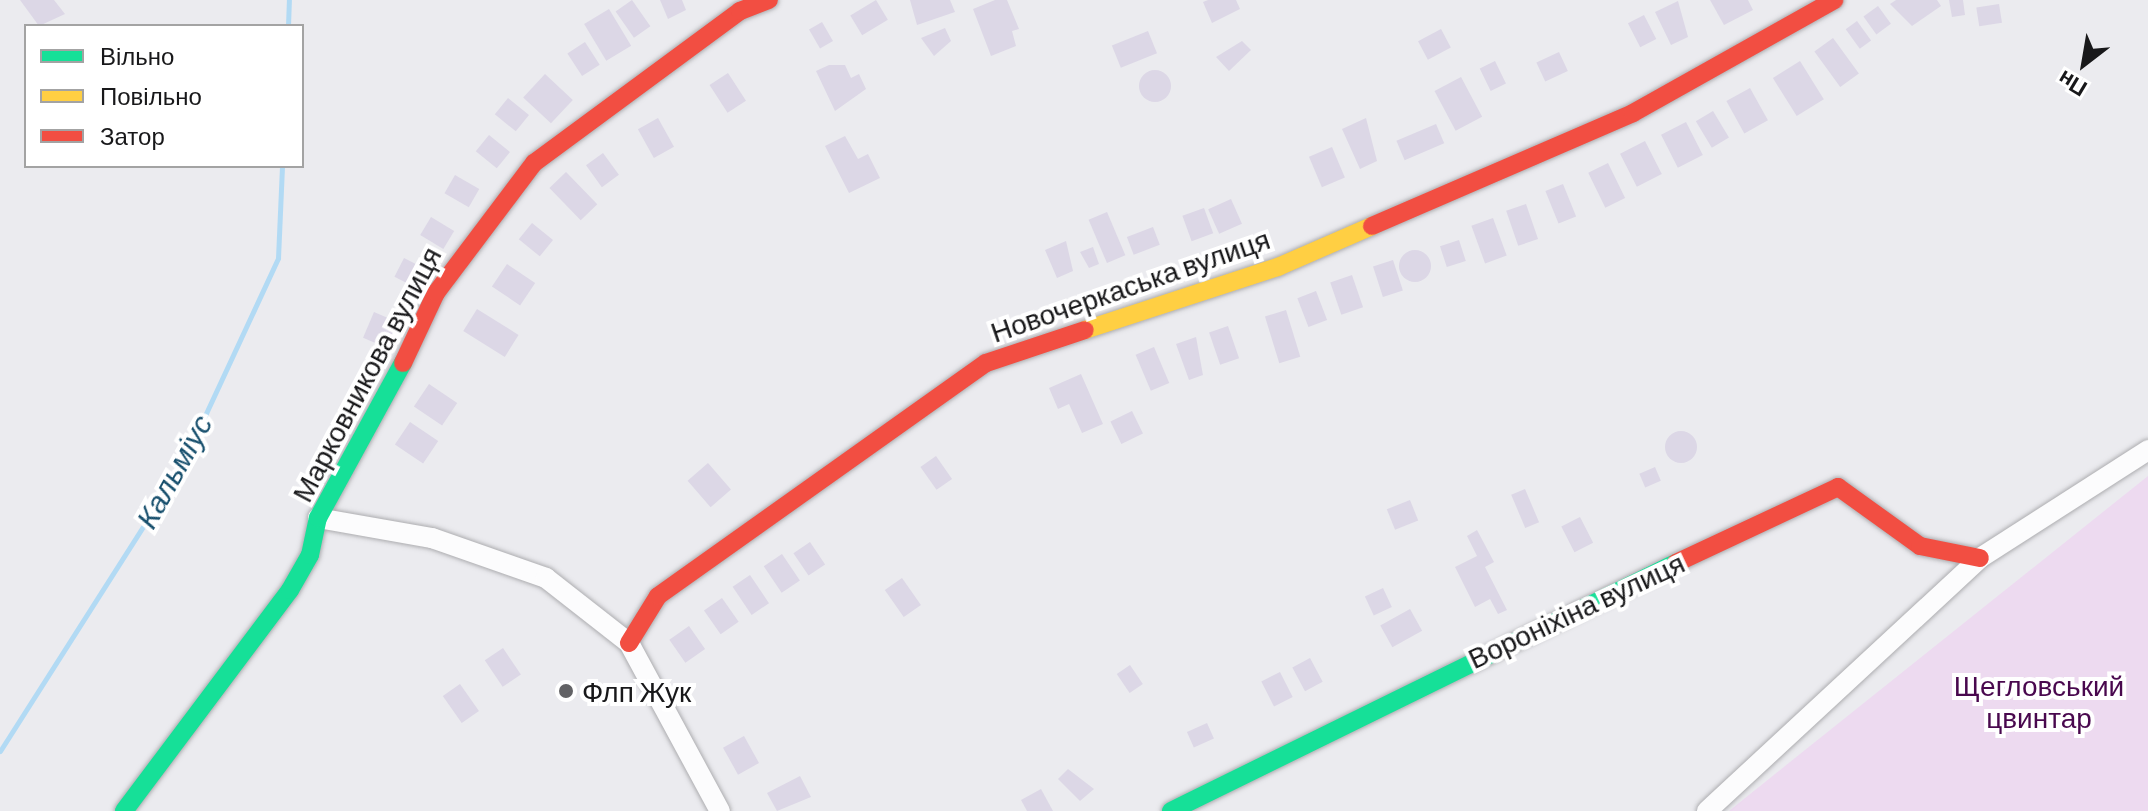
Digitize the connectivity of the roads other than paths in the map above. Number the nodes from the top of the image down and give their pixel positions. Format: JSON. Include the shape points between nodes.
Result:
{"nodes":[{"id":1,"x":769,"y":0,"type":"edge"},
{"id":2,"x":1834,"y":0,"type":"edge"},
{"id":3,"x":2148,"y":450,"type":"edge"},
{"id":4,"x":318,"y":518,"type":"junction"},
{"id":5,"x":1980,"y":558,"type":"junction"},
{"id":6,"x":629,"y":643,"type":"junction"},
{"id":7,"x":124,"y":811,"type":"edge"},
{"id":8,"x":720,"y":811,"type":"edge"},
{"id":9,"x":1171,"y":811,"type":"edge"},
{"id":10,"x":1707,"y":811,"type":"edge"}],
"edges":[{"from":1,"to":4,"type":"street","name":"Марковникова вулиця","via":[[740,11],[534,163],[504,195],[436,293],[375,422]]},
{"from":2,"to":6,"type":"street","name":"Новочеркаська вулиця","via":[[1633,113],[1278,267],[1041,340],[973,370],[925,400],[877,446],[658,596]]},
{"from":3,"to":5,"type":"street"},
{"from":4,"to":6,"type":"street","via":[[432,538],[546,578]]},
{"from":4,"to":7,"type":"street","name":"Марковникова вулиця","via":[[310,555],[290,590]]},
{"from":5,"to":9,"type":"street","name":"Вороніхіна вулиця","via":[[1920,546],[1838,487],[1391,697]]},
{"from":5,"to":10,"type":"street"},
{"from":6,"to":8,"type":"street"}]}
